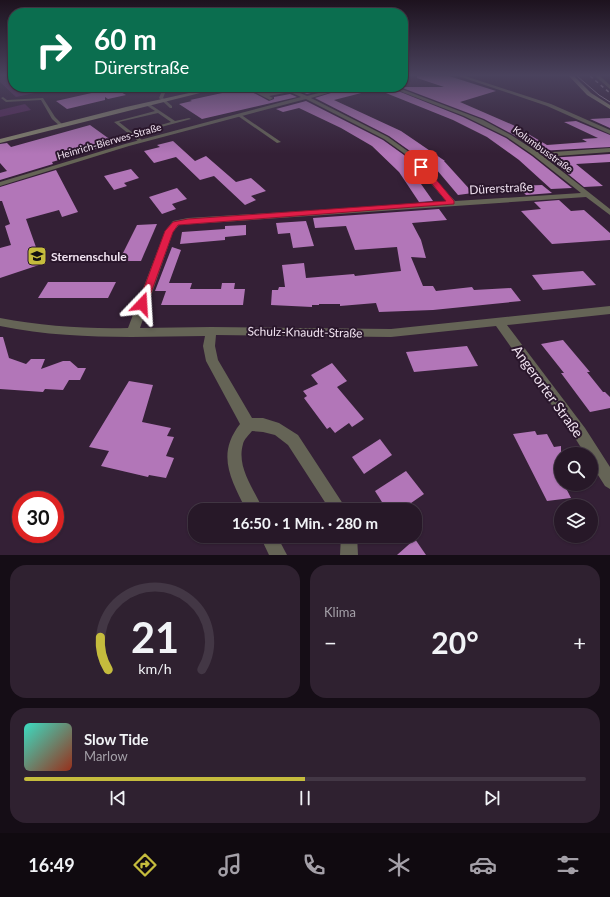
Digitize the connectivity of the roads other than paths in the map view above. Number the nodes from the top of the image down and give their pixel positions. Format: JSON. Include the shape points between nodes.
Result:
{"nodes":[{"id":1,"x":44,"y":102,"type":"edge"},
{"id":2,"x":155,"y":102,"type":"edge"},
{"id":3,"x":164,"y":102,"type":"edge"},
{"id":4,"x":277,"y":102,"type":"edge"},
{"id":5,"x":289,"y":102,"type":"edge"},
{"id":6,"x":312,"y":102,"type":"edge"},
{"id":7,"x":430,"y":102,"type":"edge"},
{"id":8,"x":539,"y":102,"type":"edge"},
{"id":9,"x":147,"y":104,"type":"junction"},
{"id":10,"x":281,"y":104,"type":"junction"},
{"id":11,"x":157,"y":111,"type":"junction"},
{"id":12,"x":239,"y":114,"type":"junction"},
{"id":13,"x":189,"y":119,"type":"dead end"},
{"id":14,"x":175,"y":123,"type":"junction"},
{"id":15,"x":62,"y":126,"type":"junction"},
{"id":16,"x":610,"y":132,"type":"edge"},
{"id":17,"x":132,"y":134,"type":"junction"},
{"id":18,"x":0,"y":141,"type":"edge"},
{"id":19,"x":140,"y":141,"type":"junction"},
{"id":20,"x":279,"y":142,"type":"dead end"},
{"id":21,"x":610,"y":150,"type":"edge"},
{"id":22,"x":537,"y":154,"type":"junction"},
{"id":23,"x":0,"y":184,"type":"edge"},
{"id":24,"x":587,"y":195,"type":"junction"},
{"id":25,"x":452,"y":203,"type":"junction"},
{"id":26,"x":610,"y":213,"type":"edge"},
{"id":27,"x":610,"y":310,"type":"edge"},
{"id":28,"x":498,"y":321,"type":"junction"},
{"id":29,"x":0,"y":322,"type":"edge"},
{"id":30,"x":211,"y":331,"type":"junction"},
{"id":31,"x":132,"y":333,"type":"junction"},
{"id":32,"x":248,"y":424,"type":"junction"},
{"id":33,"x":610,"y":481,"type":"edge"},
{"id":34,"x":252,"y":503,"type":"edge"},
{"id":35,"x":334,"y":503,"type":"edge"},
{"id":36,"x":272,"y":543,"type":"edge"},
{"id":37,"x":350,"y":543,"type":"edge"},
{"id":38,"x":278,"y":555,"type":"edge"},
{"id":39,"x":349,"y":555,"type":"edge"}],
"edges":[{"from":1,"to":15,"type":"lane"},
{"from":2,"to":9,"type":"main road"},
{"from":3,"to":11,"type":"lane","via":[[171,107]]},
{"from":4,"to":10,"type":"street"},
{"from":5,"to":10,"type":"street","name":"Heinrich-Bierwes-Straße"},
{"from":6,"to":25,"type":"street","via":[[368,128],[396,145],[421,167]]},
{"from":7,"to":22,"type":"street","name":"Kolumbusstraße","via":[[474,119]]},
{"from":8,"to":16,"type":"street"},
{"from":9,"to":11,"type":"lane"},
{"from":9,"to":15,"type":"main road"},
{"from":10,"to":12,"type":"street","name":"Heinrich-Bierwes-Straße"},
{"from":11,"to":14,"type":"lane"},
{"from":11,"to":17,"type":"lane","via":[[116,122]]},
{"from":12,"to":19,"type":"street","name":"Heinrich-Bierwes-Straße"},
{"from":12,"to":20,"type":"lane"},
{"from":13,"to":14,"type":"lane"},
{"from":14,"to":17,"type":"lane"},
{"from":15,"to":18,"type":"main road"},
{"from":17,"to":19,"type":"lane"},
{"from":19,"to":23,"type":"street","name":"Heinrich-Bierwes-Straße"},
{"from":21,"to":22,"type":"street"},
{"from":22,"to":24,"type":"street","name":"Kolumbusstraße"},
{"from":24,"to":25,"type":"street","name":"Dürerstraße"},
{"from":24,"to":26,"type":"street","name":"Kolumbusstraße"},
{"from":25,"to":31,"type":"street","name":"Dürerstraße","via":[[196,220],[176,224],[169,231]]},
{"from":27,"to":28,"type":"street","name":"Schulz-Knaudt-Straße"},
{"from":28,"to":30,"type":"street","name":"Schulz-Knaudt-Straße","via":[[391,333]]},
{"from":28,"to":33,"type":"street","name":"Angerorter Straße","via":[[580,433]]},
{"from":29,"to":31,"type":"street","name":"Schulz-Knaudt-Straße","via":[[30,328]]},
{"from":30,"to":31,"type":"street","name":"Schulz-Knaudt-Straße"},
{"from":30,"to":32,"type":"street","via":[[209,346],[212,361]]},
{"from":32,"to":34,"type":"street","via":[[237,442],[234,456],[235,469]]},
{"from":32,"to":35,"type":"street","via":[[279,430],[294,440]]},
{"from":36,"to":38,"type":"street"},
{"from":37,"to":39,"type":"street"}]}
